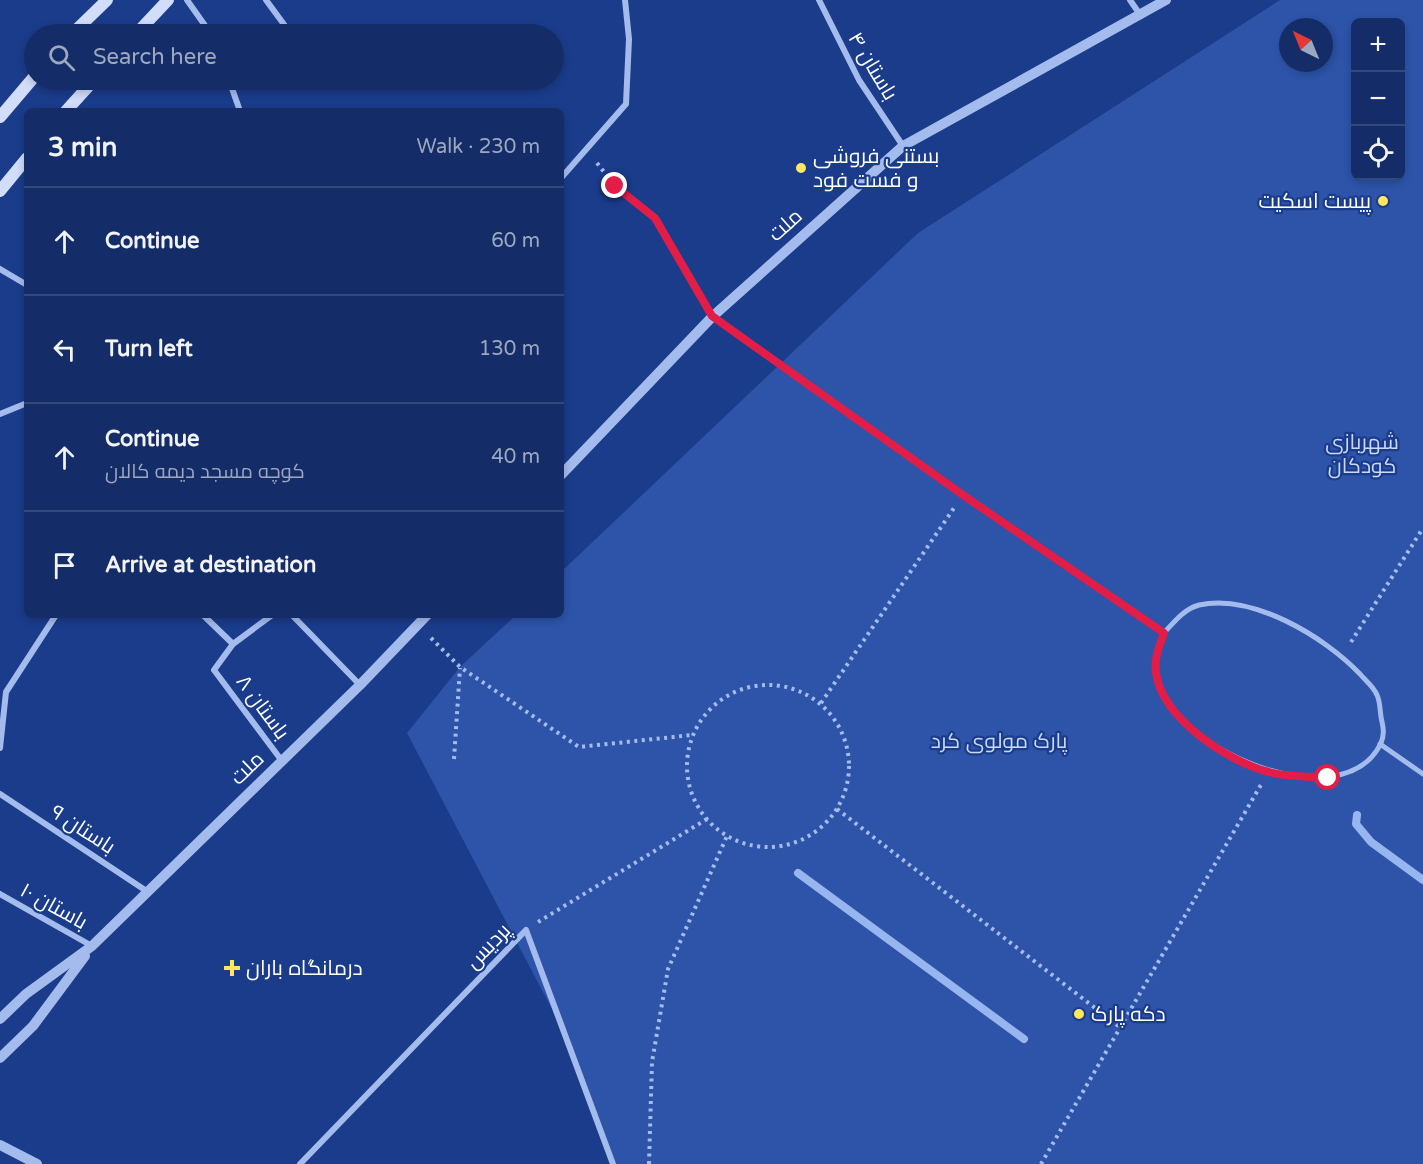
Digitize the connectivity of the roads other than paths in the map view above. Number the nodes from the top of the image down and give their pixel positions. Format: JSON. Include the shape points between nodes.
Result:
{"nodes":[{"id":1,"x":107,"y":0,"type":"edge"},
{"id":2,"x":168,"y":0,"type":"edge"},
{"id":3,"x":187,"y":0,"type":"edge"},
{"id":4,"x":266,"y":0,"type":"edge"},
{"id":5,"x":625,"y":0,"type":"edge"},
{"id":6,"x":819,"y":0,"type":"edge"},
{"id":7,"x":1130,"y":0,"type":"edge"},
{"id":8,"x":1166,"y":0,"type":"edge"},
{"id":9,"x":1141,"y":16,"type":"junction"},
{"id":10,"x":82,"y":24,"type":"edge"},
{"id":11,"x":145,"y":24,"type":"edge"},
{"id":12,"x":204,"y":24,"type":"edge"},
{"id":13,"x":284,"y":24,"type":"edge"},
{"id":14,"x":24,"y":88,"type":"edge"},
{"id":15,"x":85,"y":90,"type":"edge"},
{"id":16,"x":233,"y":90,"type":"edge"},
{"id":17,"x":69,"y":108,"type":"edge"},
{"id":18,"x":239,"y":108,"type":"edge"},
{"id":19,"x":0,"y":117,"type":"edge"},
{"id":20,"x":903,"y":146,"type":"junction"},
{"id":21,"x":24,"y":162,"type":"edge"},
{"id":22,"x":564,"y":176,"type":"edge"},
{"id":23,"x":0,"y":191,"type":"edge"},
{"id":24,"x":0,"y":269,"type":"edge"},
{"id":25,"x":24,"y":283,"type":"edge"},
{"id":26,"x":712,"y":316,"type":"junction"},
{"id":27,"x":24,"y":404,"type":"edge"},
{"id":28,"x":0,"y":414,"type":"edge"},
{"id":29,"x":564,"y":472,"type":"edge"},
{"id":30,"x":55,"y":618,"type":"edge"},
{"id":31,"x":206,"y":618,"type":"edge"},
{"id":32,"x":268,"y":618,"type":"edge"},
{"id":33,"x":295,"y":618,"type":"edge"},
{"id":34,"x":424,"y":618,"type":"edge"},
{"id":35,"x":1164,"y":633,"type":"junction"},
{"id":36,"x":232,"y":644,"type":"junction"},
{"id":37,"x":360,"y":685,"type":"junction"},
{"id":38,"x":1380,"y":744,"type":"junction"},
{"id":39,"x":0,"y":748,"type":"edge"},
{"id":40,"x":282,"y":761,"type":"junction"},
{"id":41,"x":1423,"y":774,"type":"edge"},
{"id":42,"x":0,"y":794,"type":"edge"},
{"id":43,"x":148,"y":892,"type":"junction"},
{"id":44,"x":0,"y":894,"type":"edge"},
{"id":45,"x":92,"y":946,"type":"junction"},
{"id":46,"x":0,"y":1019,"type":"edge"},
{"id":47,"x":0,"y":1058,"type":"edge"},
{"id":48,"x":0,"y":1144,"type":"edge"},
{"id":49,"x":37,"y":1164,"type":"edge"},
{"id":50,"x":300,"y":1164,"type":"edge"},
{"id":51,"x":613,"y":1164,"type":"edge"}],
"edges":[{"from":1,"to":10,"type":"main road"},
{"from":2,"to":11,"type":"main road"},
{"from":3,"to":12,"type":"street"},
{"from":4,"to":13,"type":"street"},
{"from":5,"to":22,"type":"street","via":[[629,39],[626,104]]},
{"from":6,"to":20,"type":"street","name":"باستان ۴","via":[[859,80]]},
{"from":7,"to":9,"type":"street"},
{"from":8,"to":9,"type":"street","name":"ملت"},
{"from":9,"to":20,"type":"street","name":"ملت"},
{"from":14,"to":19,"type":"main road"},
{"from":15,"to":17,"type":"main road"},
{"from":16,"to":18,"type":"street"},
{"from":20,"to":26,"type":"street","name":"ملت"},
{"from":21,"to":23,"type":"main road"},
{"from":24,"to":25,"type":"street"},
{"from":26,"to":29,"type":"street","name":"ملت"},
{"from":26,"to":35,"type":"street"},
{"from":27,"to":28,"type":"street"},
{"from":30,"to":39,"type":"street","via":[[6,692]]},
{"from":31,"to":36,"type":"street"},
{"from":32,"to":36,"type":"street"},
{"from":33,"to":37,"type":"street"},
{"from":34,"to":37,"type":"street","name":"ملت"},
{"from":35,"to":38,"type":"street","via":[[1179,616],[1198,605],[1241,604],[1299,627],[1342,656],[1377,693],[1384,732]]},
{"from":35,"to":38,"type":"street","via":[[1156,656],[1156,675],[1176,713],[1224,753],[1269,772],[1328,778],[1369,760]]},
{"from":36,"to":40,"type":"street","name":"باستان ۸","via":[[214,670]]},
{"from":37,"to":40,"type":"street","name":"ملت"},
{"from":38,"to":41,"type":"street"},
{"from":40,"to":43,"type":"street","name":"ملت"},
{"from":42,"to":43,"type":"street","name":"باستان ۹"},
{"from":43,"to":45,"type":"street","name":"ملت"},
{"from":44,"to":45,"type":"street","name":"باستان ۱۰"},
{"from":45,"to":46,"type":"street","name":"ملت","via":[[26,994]]},
{"from":45,"to":47,"type":"street","name":"ملت","via":[[33,1026]]},
{"from":48,"to":49,"type":"street"},
{"from":50,"to":51,"type":"street","name":"پردیس","via":[[526,930]]}]}
